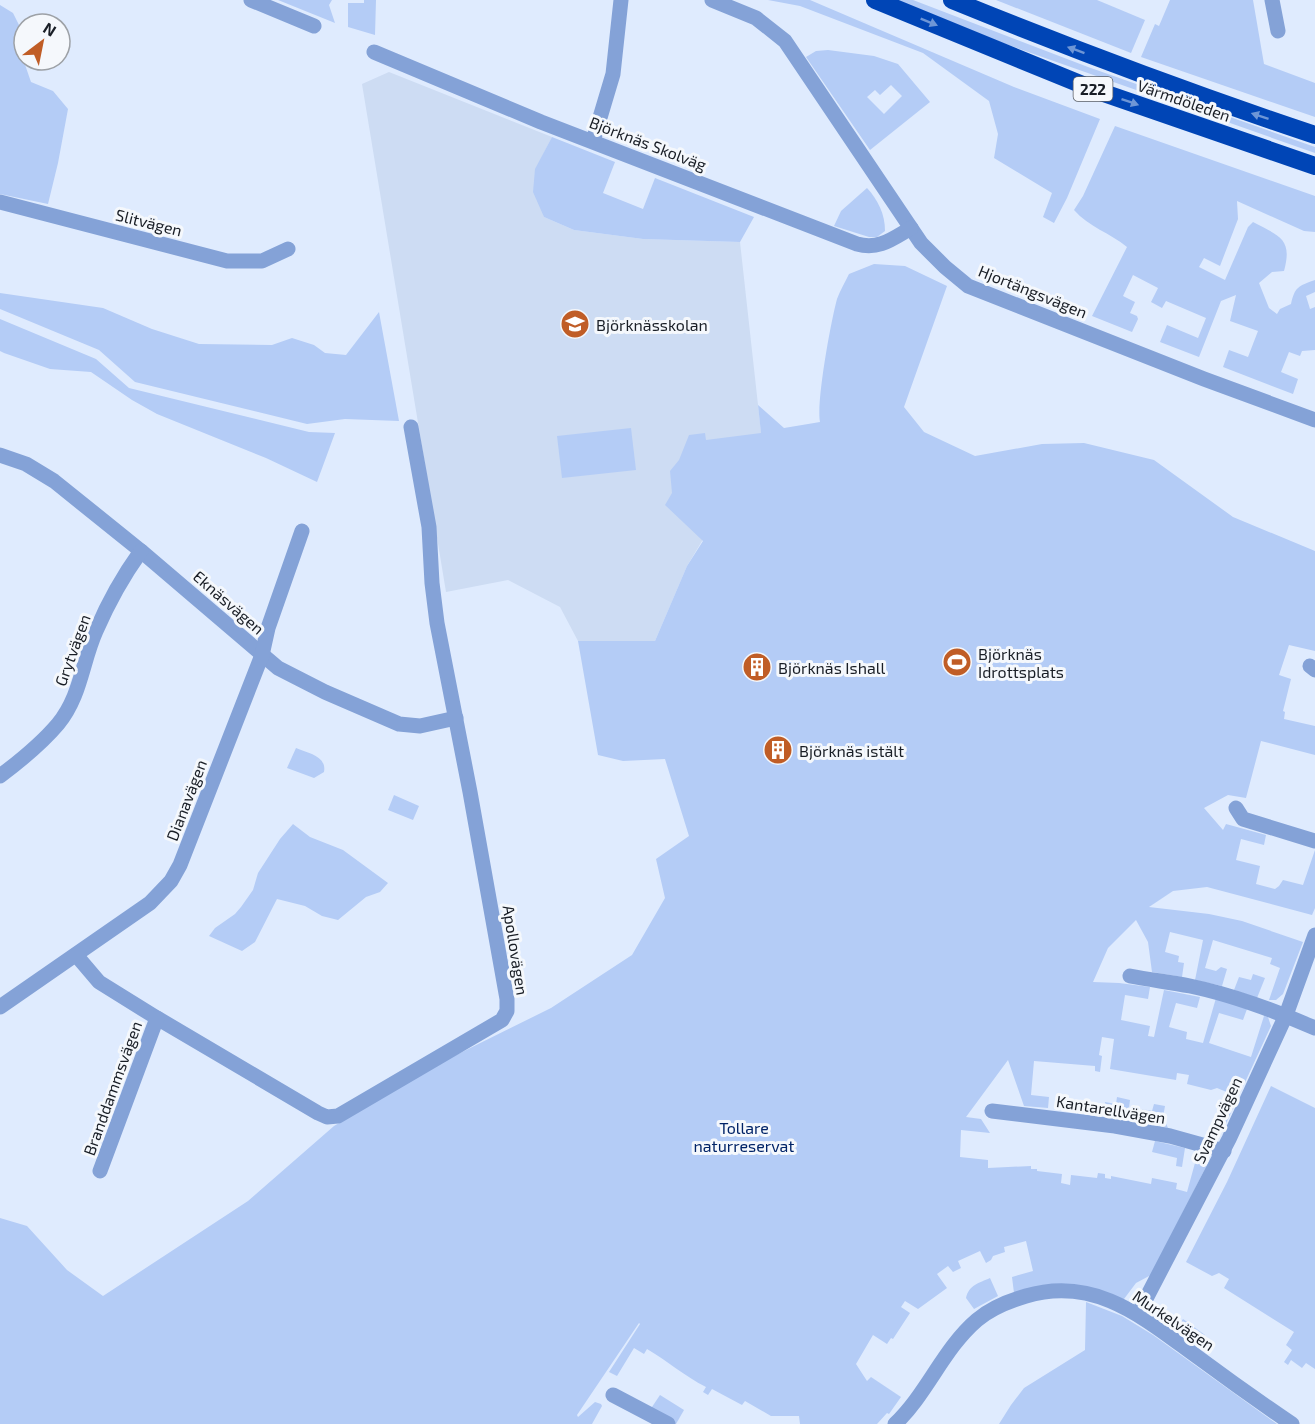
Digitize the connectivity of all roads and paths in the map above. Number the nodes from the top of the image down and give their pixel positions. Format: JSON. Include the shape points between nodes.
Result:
{"nodes":[{"id":1,"x":251,"y":0,"type":"edge"},
{"id":2,"x":621,"y":0,"type":"edge"},
{"id":3,"x":712,"y":0,"type":"edge"},
{"id":4,"x":875,"y":0,"type":"edge"},
{"id":5,"x":952,"y":0,"type":"edge"},
{"id":6,"x":1272,"y":0,"type":"edge"},
{"id":7,"x":314,"y":26,"type":"dead end"},
{"id":8,"x":1278,"y":31,"type":"dead end"},
{"id":9,"x":374,"y":52,"type":"dead end"},
{"id":10,"x":1315,"y":135,"type":"edge"},
{"id":11,"x":593,"y":141,"type":"junction"},
{"id":12,"x":1315,"y":165,"type":"edge"},
{"id":13,"x":0,"y":202,"type":"edge"},
{"id":14,"x":911,"y":228,"type":"junction"},
{"id":15,"x":288,"y":249,"type":"dead end"},
{"id":16,"x":1315,"y":420,"type":"edge"},
{"id":17,"x":411,"y":427,"type":"dead end"},
{"id":18,"x":0,"y":455,"type":"edge"},
{"id":19,"x":302,"y":531,"type":"dead end"},
{"id":20,"x":141,"y":551,"type":"junction"},
{"id":21,"x":262,"y":655,"type":"junction"},
{"id":22,"x":456,"y":718,"type":"junction"},
{"id":23,"x":0,"y":776,"type":"edge"},
{"id":24,"x":1236,"y":808,"type":"dead end"},
{"id":25,"x":1315,"y":841,"type":"edge"},
{"id":26,"x":1315,"y":935,"type":"edge"},
{"id":27,"x":76,"y":955,"type":"junction"},
{"id":28,"x":1130,"y":976,"type":"dead end"},
{"id":29,"x":0,"y":1006,"type":"edge"},
{"id":30,"x":1286,"y":1015,"type":"junction"},
{"id":31,"x":157,"y":1018,"type":"junction"},
{"id":32,"x":1315,"y":1028,"type":"edge"},
{"id":33,"x":992,"y":1111,"type":"dead end"},
{"id":34,"x":1224,"y":1151,"type":"junction"},
{"id":35,"x":100,"y":1171,"type":"dead end"},
{"id":36,"x":1138,"y":1314,"type":"junction"},
{"id":37,"x":613,"y":1395,"type":"dead end"},
{"id":38,"x":668,"y":1424,"type":"edge"},
{"id":39,"x":895,"y":1424,"type":"edge"},
{"id":40,"x":1292,"y":1424,"type":"edge"}],
"edges":[{"from":1,"to":7,"type":"street"},
{"from":2,"to":11,"type":"street","via":[[614,74]]},
{"from":3,"to":14,"type":"street","name":"Hjortängsvägen","via":[[756,18],[785,40]]},
{"from":4,"to":12,"type":"highway","name":"Värmdöleden","number":"222","one_way":true,"via":[[1095,90]]},
{"from":10,"to":5,"type":"highway","name":"Värmdöleden","number":"222","one_way":true,"via":[[1060,44]]},
{"from":6,"to":8,"type":"street"},
{"from":9,"to":11,"type":"street","name":"Björknäs Skolväg"},
{"from":11,"to":14,"type":"street","name":"Björknäs Skolväg","via":[[864,246],[879,246]]},
{"from":13,"to":15,"type":"street","name":"Slitvägen","via":[[227,261],[262,261]]},
{"from":14,"to":16,"type":"street","name":"Hjortängsvägen","via":[[931,255],[968,286]]},
{"from":17,"to":22,"type":"street","name":"Apollovägen","via":[[429,527],[437,623]]},
{"from":18,"to":20,"type":"street","name":"Eknäsvägen","via":[[36,469]]},
{"from":19,"to":21,"type":"street","name":"Dianavägen"},
{"from":20,"to":21,"type":"street","name":"Eknäsvägen"},
{"from":20,"to":23,"type":"street","name":"Grytvägen","via":[[124,574],[96,631],[69,708],[40,742]]},
{"from":21,"to":22,"type":"street","name":"Eknäsvägen","via":[[302,681],[399,724],[420,726]]},
{"from":21,"to":27,"type":"street","name":"Dianavägen","via":[[171,882],[150,903]]},
{"from":22,"to":31,"type":"street","name":"Apollovägen","via":[[507,999],[502,1020],[332,1117],[318,1113]]},
{"from":24,"to":25,"type":"street","via":[[1243,819]]},
{"from":26,"to":30,"type":"street","name":"Svampvägen"},
{"from":27,"to":29,"type":"street","name":"Dianavägen"},
{"from":27,"to":31,"type":"street","name":"Apollovägen","via":[[99,982]]},
{"from":28,"to":30,"type":"street","via":[[1210,991]]},
{"from":30,"to":32,"type":"street"},
{"from":30,"to":34,"type":"street","name":"Svampvägen"},
{"from":31,"to":35,"type":"street","name":"Branddammsvägen"},
{"from":33,"to":34,"type":"street","name":"Kantarellvägen","via":[[1115,1126]]},
{"from":34,"to":36,"type":"street","name":"Svampvägen"},
{"from":36,"to":39,"type":"street","name":"Murkelvägen","via":[[1106,1298],[1072,1291],[1034,1294],[1009,1302],[977,1320]]},
{"from":36,"to":40,"type":"street","name":"Murkelvägen"},
{"from":37,"to":38,"type":"street"}]}
